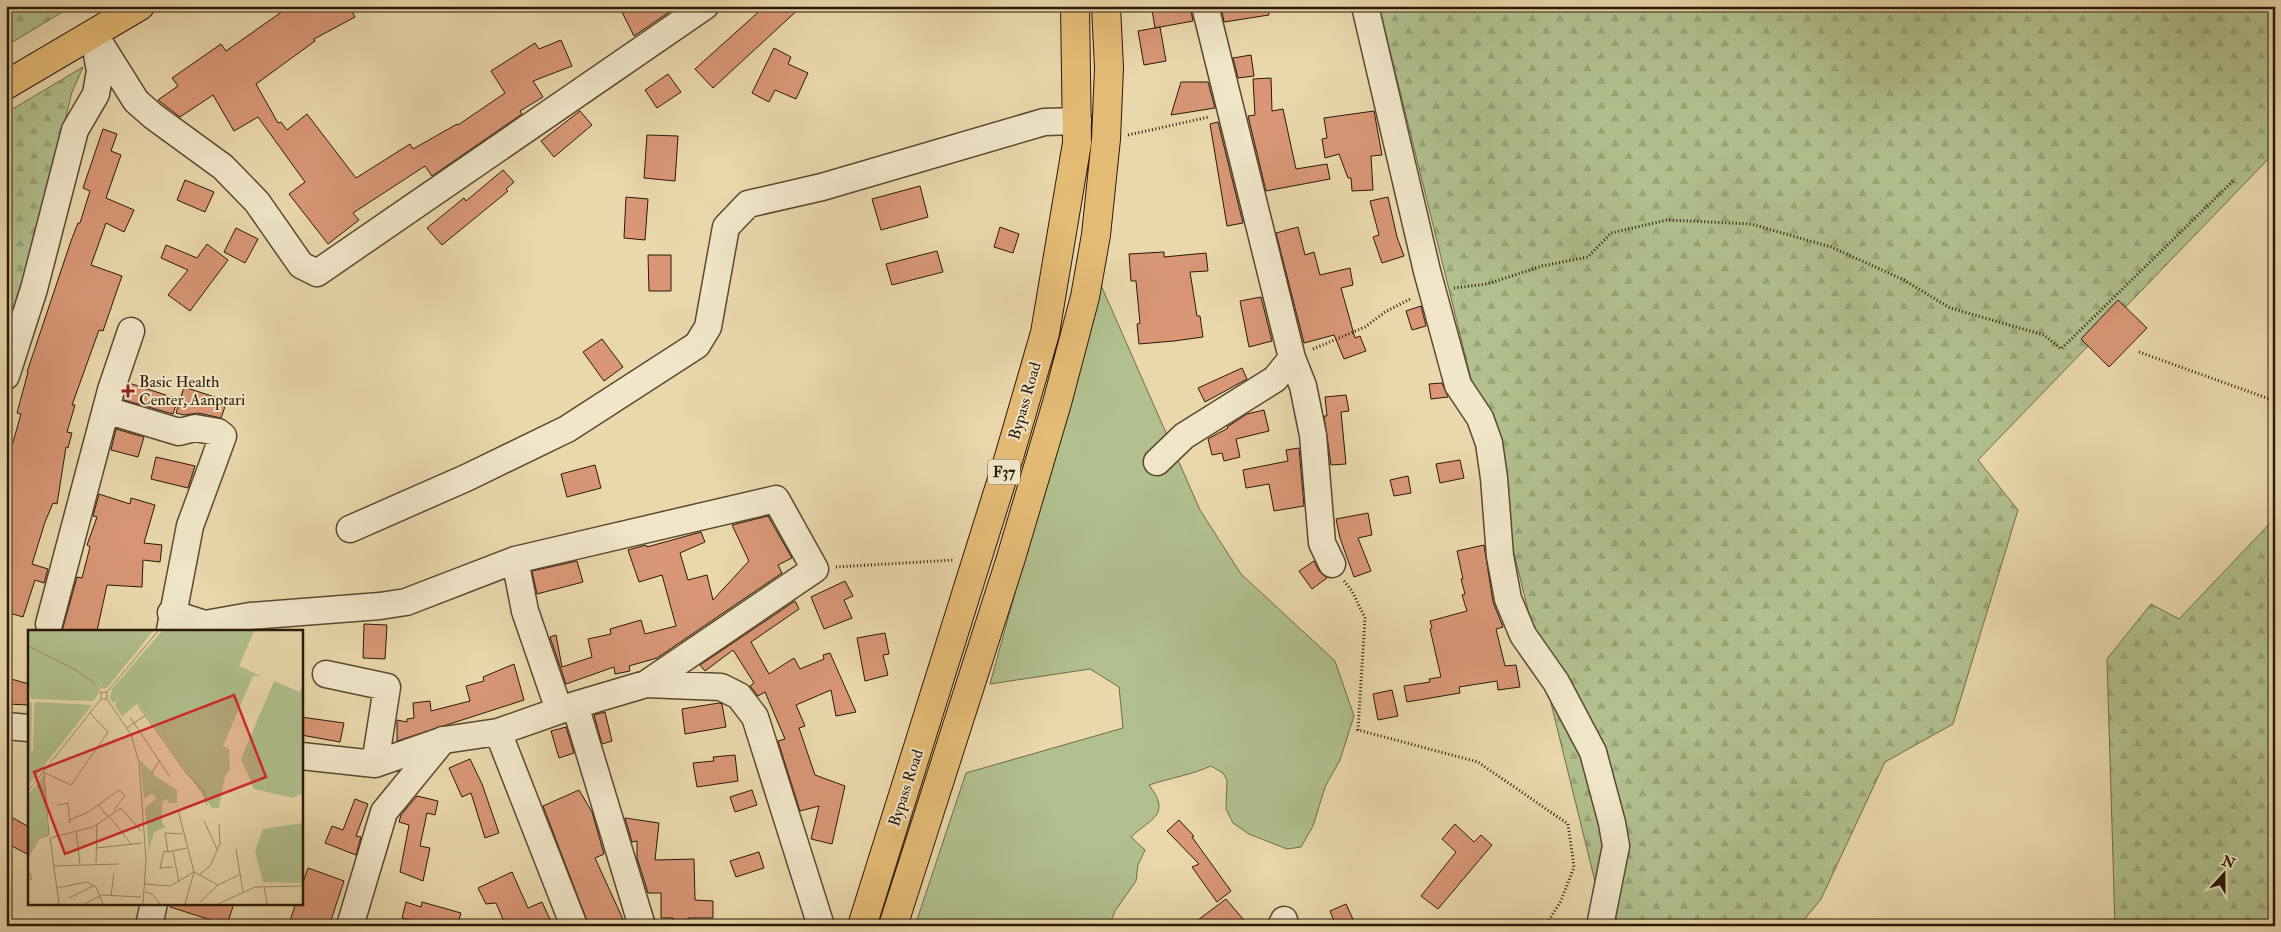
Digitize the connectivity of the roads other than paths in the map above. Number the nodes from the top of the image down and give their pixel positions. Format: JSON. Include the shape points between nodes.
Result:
{"nodes":[{"id":1,"x":140,"y":6,"type":"edge"},
{"id":2,"x":705,"y":6,"type":"edge"},
{"id":3,"x":1075,"y":6,"type":"edge"},
{"id":4,"x":1106,"y":6,"type":"edge"},
{"id":5,"x":1205,"y":6,"type":"edge"},
{"id":6,"x":1365,"y":6,"type":"edge"},
{"id":7,"x":94,"y":34,"type":"junction"},
{"id":8,"x":6,"y":85,"type":"edge"},
{"id":9,"x":1077,"y":132,"type":"junction"},
{"id":10,"x":1106,"y":139,"type":"junction"},
{"id":11,"x":131,"y":331,"type":"dead end"},
{"id":12,"x":1292,"y":358,"type":"junction"},
{"id":13,"x":6,"y":376,"type":"edge"},
{"id":14,"x":106,"y":410,"type":"junction"},
{"id":15,"x":1157,"y":462,"type":"dead end"},
{"id":16,"x":350,"y":529,"type":"dead end"},
{"id":17,"x":515,"y":560,"type":"junction"},
{"id":18,"x":1332,"y":564,"type":"road end"},
{"id":19,"x":171,"y":622,"type":"edge"},
{"id":20,"x":49,"y":624,"type":"dead end"},
{"id":21,"x":326,"y":674,"type":"dead end"},
{"id":22,"x":646,"y":684,"type":"junction"},
{"id":23,"x":567,"y":707,"type":"junction"},
{"id":24,"x":6,"y":726,"type":"edge"},
{"id":25,"x":28,"y":728,"type":"edge"},
{"id":26,"x":498,"y":732,"type":"junction"},
{"id":27,"x":444,"y":740,"type":"junction"},
{"id":28,"x":302,"y":756,"type":"edge"},
{"id":29,"x":375,"y":764,"type":"junction"},
{"id":30,"x":154,"y":904,"type":"edge"},
{"id":31,"x":149,"y":926,"type":"edge"},
{"id":32,"x":350,"y":926,"type":"edge"},
{"id":33,"x":574,"y":926,"type":"edge"},
{"id":34,"x":642,"y":926,"type":"edge"},
{"id":35,"x":821,"y":926,"type":"edge"},
{"id":36,"x":862,"y":926,"type":"edge"},
{"id":37,"x":893,"y":926,"type":"edge"},
{"id":38,"x":1600,"y":926,"type":"edge"}],
"edges":[{"from":1,"to":7,"type":"main road"},
{"from":2,"to":7,"type":"street","via":[[317,273],[301,265],[257,202],[223,166],[136,101]]},
{"from":3,"to":9,"type":"main road","name":"Bypass Road","number":"F37"},
{"from":4,"to":10,"type":"main road","name":"Bypass Road","number":"F37"},
{"from":5,"to":12,"type":"street"},
{"from":6,"to":38,"type":"street","via":[[1458,385],[1480,418],[1489,443],[1500,556],[1508,599],[1523,635],[1560,689],[1582,727],[1596,761],[1616,846]]},
{"from":7,"to":8,"type":"main road"},
{"from":7,"to":13,"type":"street","via":[[100,71],[96,94],[75,130],[34,289]]},
{"from":9,"to":10,"type":"main road"},
{"from":9,"to":16,"type":"street","via":[[1044,122],[822,188],[748,204],[726,227],[708,327],[697,345],[567,429]]},
{"from":9,"to":36,"type":"main road","name":"Bypass Road","number":"F37","via":[[1045,333]]},
{"from":10,"to":37,"type":"main road","name":"Bypass Road","number":"F37","via":[[1096,234],[1086,288],[1057,403]]},
{"from":11,"to":14,"type":"street"},
{"from":12,"to":15,"type":"street","via":[[1274,378],[1184,436]]},
{"from":12,"to":18,"type":"street","via":[[1303,386],[1312,435],[1322,543]]},
{"from":14,"to":19,"type":"street","via":[[179,432],[195,428],[223,436],[190,526]]},
{"from":14,"to":20,"type":"street"},
{"from":17,"to":19,"type":"street","via":[[406,602],[250,616],[205,624]]},
{"from":17,"to":22,"type":"street","via":[[776,498],[815,569]]},
{"from":17,"to":23,"type":"street","via":[[525,611]]},
{"from":21,"to":29,"type":"street","via":[[387,687]]},
{"from":22,"to":23,"type":"street"},
{"from":22,"to":35,"type":"street","via":[[721,687],[740,696],[755,717]]},
{"from":23,"to":26,"type":"street"},
{"from":23,"to":34,"type":"street"},
{"from":24,"to":25,"type":"street"},
{"from":26,"to":27,"type":"street"},
{"from":26,"to":33,"type":"street"},
{"from":27,"to":29,"type":"street"},
{"from":27,"to":32,"type":"street","via":[[384,812]]},
{"from":28,"to":29,"type":"street"},
{"from":30,"to":31,"type":"street"}]}
